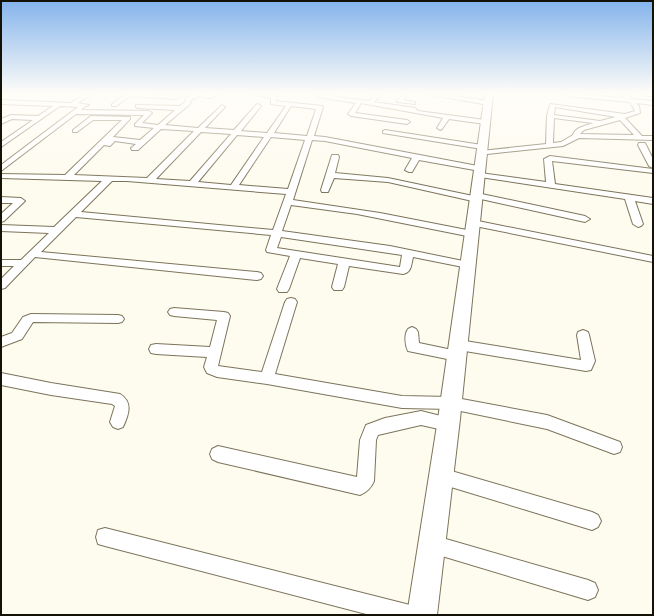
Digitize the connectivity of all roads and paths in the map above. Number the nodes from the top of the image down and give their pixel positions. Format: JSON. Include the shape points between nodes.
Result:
{"nodes":[{"id":1,"x":32,"y":123,"type":"edge"},
{"id":2,"x":61,"y":123,"type":"edge"},
{"id":3,"x":85,"y":123,"type":"edge"},
{"id":4,"x":123,"y":123,"type":"edge"},
{"id":5,"x":139,"y":123,"type":"edge"},
{"id":6,"x":165,"y":123,"type":"edge"},
{"id":7,"x":206,"y":123,"type":"edge"},
{"id":8,"x":244,"y":123,"type":"edge"},
{"id":9,"x":277,"y":123,"type":"edge"},
{"id":10,"x":314,"y":123,"type":"edge"},
{"id":11,"x":444,"y":123,"type":"edge"},
{"id":12,"x":483,"y":123,"type":"edge"},
{"id":13,"x":550,"y":123,"type":"edge"},
{"id":14,"x":600,"y":123,"type":"edge"},
{"id":15,"x":628,"y":123,"type":"edge"},
{"id":16,"x":160,"y":127,"type":"junction"},
{"id":17,"x":440,"y":128,"type":"dead end"},
{"id":18,"x":199,"y":130,"type":"junction"},
{"id":19,"x":75,"y":131,"type":"dead end"},
{"id":20,"x":385,"y":132,"type":"dead end"},
{"id":21,"x":236,"y":133,"type":"junction"},
{"id":22,"x":268,"y":135,"type":"junction"},
{"id":23,"x":576,"y":137,"type":"junction"},
{"id":24,"x":309,"y":138,"type":"junction"},
{"id":25,"x":653,"y":138,"type":"edge"},
{"id":26,"x":640,"y":141,"type":"junction"},
{"id":27,"x":142,"y":142,"type":"junction"},
{"id":28,"x":107,"y":144,"type":"dead end"},
{"id":29,"x":1,"y":145,"type":"edge"},
{"id":30,"x":549,"y":146,"type":"junction"},
{"id":31,"x":135,"y":148,"type":"dead end"},
{"id":32,"x":417,"y":156,"type":"junction"},
{"id":33,"x":335,"y":157,"type":"dead end"},
{"id":34,"x":478,"y":159,"type":"junction"},
{"id":35,"x":653,"y":166,"type":"edge"},
{"id":36,"x":1,"y":169,"type":"edge"},
{"id":37,"x":409,"y":170,"type":"dead end"},
{"id":38,"x":653,"y":171,"type":"edge"},
{"id":39,"x":331,"y":175,"type":"junction"},
{"id":40,"x":1,"y":176,"type":"edge"},
{"id":41,"x":68,"y":177,"type":"junction"},
{"id":42,"x":110,"y":178,"type":"junction"},
{"id":43,"x":150,"y":180,"type":"junction"},
{"id":44,"x":191,"y":185,"type":"junction"},
{"id":45,"x":551,"y":186,"type":"junction"},
{"id":46,"x":233,"y":188,"type":"junction"},
{"id":47,"x":325,"y":190,"type":"dead end"},
{"id":48,"x":290,"y":192,"type":"junction"},
{"id":49,"x":473,"y":197,"type":"junction"},
{"id":50,"x":629,"y":197,"type":"junction"},
{"id":51,"x":1,"y":200,"type":"edge"},
{"id":52,"x":653,"y":201,"type":"edge"},
{"id":53,"x":287,"y":202,"type":"junction"},
{"id":54,"x":73,"y":214,"type":"junction"},
{"id":55,"x":1,"y":219,"type":"edge"},
{"id":56,"x":585,"y":220,"type":"dead end"},
{"id":57,"x":638,"y":224,"type":"dead end"},
{"id":58,"x":1,"y":228,"type":"edge"},
{"id":59,"x":57,"y":230,"type":"junction"},
{"id":60,"x":467,"y":230,"type":"junction"},
{"id":61,"x":276,"y":233,"type":"junction"},
{"id":62,"x":408,"y":253,"type":"junction"},
{"id":63,"x":33,"y":254,"type":"junction"},
{"id":64,"x":296,"y":254,"type":"junction"},
{"id":65,"x":653,"y":259,"type":"edge"},
{"id":66,"x":344,"y":262,"type":"junction"},
{"id":67,"x":1,"y":263,"type":"edge"},
{"id":68,"x":23,"y":263,"type":"junction"},
{"id":69,"x":464,"y":264,"type":"junction"},
{"id":70,"x":257,"y":276,"type":"dead end"},
{"id":71,"x":1,"y":285,"type":"edge"},
{"id":72,"x":338,"y":287,"type":"dead end"},
{"id":73,"x":284,"y":289,"type":"dead end"},
{"id":74,"x":291,"y":302,"type":"dead end"},
{"id":75,"x":174,"y":312,"type":"dead end"},
{"id":76,"x":118,"y":319,"type":"dead end"},
{"id":77,"x":412,"y":332,"type":"dead end"},
{"id":78,"x":583,"y":335,"type":"dead end"},
{"id":79,"x":1,"y":342,"type":"edge"},
{"id":80,"x":156,"y":349,"type":"dead end"},
{"id":81,"x":214,"y":352,"type":"junction"},
{"id":82,"x":452,"y":352,"type":"junction"},
{"id":83,"x":1,"y":378,"type":"edge"},
{"id":84,"x":266,"y":378,"type":"junction"},
{"id":85,"x":446,"y":403,"type":"junction"},
{"id":86,"x":118,"y":422,"type":"dead end"},
{"id":87,"x":442,"y":423,"type":"junction"},
{"id":88,"x":614,"y":447,"type":"dead end"},
{"id":89,"x":218,"y":454,"type":"dead end"},
{"id":90,"x":441,"y":476,"type":"junction"},
{"id":91,"x":592,"y":521,"type":"dead end"},
{"id":92,"x":105,"y":537,"type":"dead end"},
{"id":93,"x":432,"y":544,"type":"junction"},
{"id":94,"x":588,"y":590,"type":"dead end"},
{"id":95,"x":413,"y":615,"type":"edge"}],
"edges":[{"from":1,"to":29,"type":"street"},
{"from":2,"to":36,"type":"street"},
{"from":3,"to":19,"type":"street"},
{"from":4,"to":41,"type":"street"},
{"from":5,"to":16,"type":"street","via":[[136,125]]},
{"from":6,"to":16,"type":"street"},
{"from":7,"to":18,"type":"street"},
{"from":8,"to":21,"type":"street"},
{"from":9,"to":22,"type":"street"},
{"from":10,"to":24,"type":"street"},
{"from":11,"to":17,"type":"street"},
{"from":12,"to":34,"type":"street"},
{"from":13,"to":30,"type":"street"},
{"from":14,"to":23,"type":"street","via":[[579,131]]},
{"from":15,"to":26,"type":"street"},
{"from":16,"to":18,"type":"street"},
{"from":16,"to":27,"type":"street"},
{"from":18,"to":21,"type":"street"},
{"from":18,"to":43,"type":"street"},
{"from":20,"to":34,"type":"street"},
{"from":21,"to":22,"type":"street"},
{"from":21,"to":44,"type":"street"},
{"from":22,"to":24,"type":"street"},
{"from":22,"to":46,"type":"street"},
{"from":23,"to":26,"type":"street"},
{"from":23,"to":30,"type":"street","via":[[567,143]]},
{"from":24,"to":32,"type":"street","via":[[347,142]]},
{"from":24,"to":48,"type":"street"},
{"from":25,"to":26,"type":"street"},
{"from":26,"to":35,"type":"street"},
{"from":27,"to":28,"type":"street","via":[[113,139]]},
{"from":27,"to":31,"type":"street"},
{"from":30,"to":34,"type":"street"},
{"from":32,"to":34,"type":"street"},
{"from":32,"to":37,"type":"street"},
{"from":33,"to":39,"type":"street"},
{"from":34,"to":45,"type":"street"},
{"from":34,"to":49,"type":"street"},
{"from":38,"to":45,"type":"street","via":[[548,158]]},
{"from":39,"to":47,"type":"street"},
{"from":39,"to":49,"type":"street","via":[[381,178]]},
{"from":40,"to":41,"type":"street"},
{"from":41,"to":42,"type":"street"},
{"from":42,"to":43,"type":"street"},
{"from":42,"to":54,"type":"street"},
{"from":43,"to":44,"type":"street"},
{"from":44,"to":46,"type":"street"},
{"from":45,"to":50,"type":"street"},
{"from":46,"to":48,"type":"street"},
{"from":48,"to":53,"type":"street"},
{"from":49,"to":56,"type":"street"},
{"from":49,"to":60,"type":"street"},
{"from":50,"to":52,"type":"street"},
{"from":50,"to":57,"type":"street"},
{"from":51,"to":55,"type":"street","via":[[21,201]]},
{"from":53,"to":60,"type":"street"},
{"from":53,"to":61,"type":"street"},
{"from":54,"to":59,"type":"street"},
{"from":54,"to":61,"type":"street"},
{"from":58,"to":59,"type":"street"},
{"from":59,"to":63,"type":"street"},
{"from":60,"to":65,"type":"street"},
{"from":60,"to":69,"type":"street"},
{"from":61,"to":62,"type":"street"},
{"from":61,"to":64,"type":"street","via":[[270,249]]},
{"from":62,"to":66,"type":"street","via":[[404,271]]},
{"from":62,"to":69,"type":"street"},
{"from":63,"to":68,"type":"street"},
{"from":63,"to":70,"type":"street"},
{"from":64,"to":66,"type":"street"},
{"from":64,"to":73,"type":"street"},
{"from":66,"to":72,"type":"street"},
{"from":67,"to":68,"type":"street"},
{"from":68,"to":71,"type":"street"},
{"from":69,"to":82,"type":"street"},
{"from":74,"to":84,"type":"street"},
{"from":75,"to":81,"type":"street","via":[[224,316]]},
{"from":76,"to":79,"type":"street","via":[[31,318],[17,336]]},
{"from":77,"to":82,"type":"street","via":[[413,347]]},
{"from":78,"to":82,"type":"street","via":[[588,362],[586,366]]},
{"from":80,"to":81,"type":"street"},
{"from":81,"to":84,"type":"street","via":[[211,367],[213,370]]},
{"from":82,"to":85,"type":"street"},
{"from":83,"to":86,"type":"street","via":[[51,389],[115,398],[122,406]]},
{"from":84,"to":85,"type":"street","via":[[402,402]]},
{"from":85,"to":87,"type":"street"},
{"from":85,"to":88,"type":"street","via":[[547,422]]},
{"from":87,"to":89,"type":"street","via":[[421,418],[372,430],[368,440],[365,481],[360,486]]},
{"from":87,"to":90,"type":"street"},
{"from":90,"to":91,"type":"street"},
{"from":90,"to":93,"type":"street"},
{"from":92,"to":95,"type":"street"},
{"from":93,"to":94,"type":"street"},
{"from":93,"to":95,"type":"street"}]}
